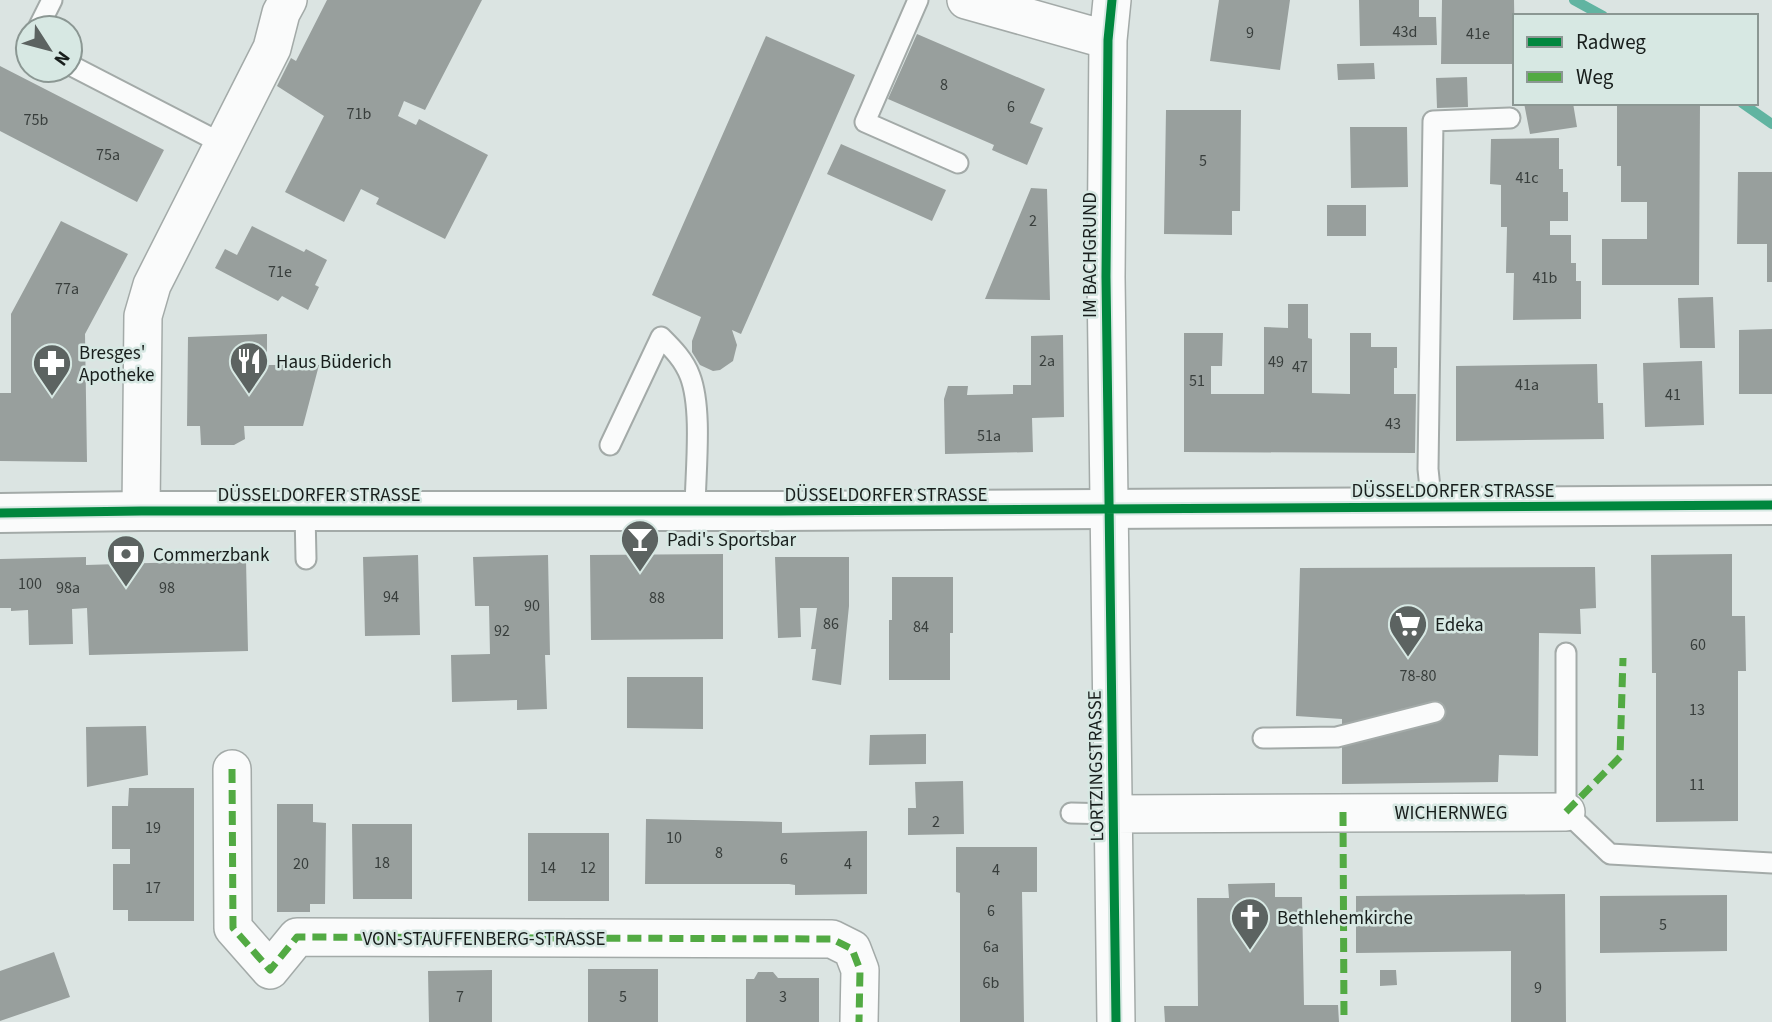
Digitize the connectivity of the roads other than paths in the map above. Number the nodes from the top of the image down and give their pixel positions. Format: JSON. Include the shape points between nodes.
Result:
{"nodes":[{"id":1,"x":288,"y":0,"type":"edge"},
{"id":2,"x":918,"y":0,"type":"edge"},
{"id":3,"x":966,"y":0,"type":"edge"},
{"id":4,"x":1112,"y":0,"type":"edge"},
{"id":5,"x":1108,"y":40,"type":"junction"},
{"id":6,"x":84,"y":72,"type":"edge"},
{"id":7,"x":1510,"y":118,"type":"dead end"},
{"id":8,"x":223,"y":144,"type":"junction"},
{"id":9,"x":958,"y":163,"type":"dead end"},
{"id":10,"x":610,"y":445,"type":"dead end"},
{"id":11,"x":1772,"y":505,"type":"edge"},
{"id":12,"x":1432,"y":508,"type":"junction"},
{"id":13,"x":1110,"y":510,"type":"junction"},
{"id":14,"x":141,"y":511,"type":"junction"},
{"id":15,"x":304,"y":512,"type":"junction"},
{"id":16,"x":695,"y":512,"type":"junction"},
{"id":17,"x":0,"y":513,"type":"edge"},
{"id":18,"x":306,"y":559,"type":"dead end"},
{"id":19,"x":1566,"y":653,"type":"dead end"},
{"id":20,"x":1435,"y":712,"type":"dead end"},
{"id":21,"x":1263,"y":738,"type":"dead end"},
{"id":22,"x":232,"y":769,"type":"dead end"},
{"id":23,"x":1566,"y":812,"type":"junction"},
{"id":24,"x":1071,"y":813,"type":"dead end"},
{"id":25,"x":1114,"y":814,"type":"junction"},
{"id":26,"x":1772,"y":863,"type":"edge"},
{"id":27,"x":859,"y":1022,"type":"edge"},
{"id":28,"x":1116,"y":1022,"type":"edge"}],
"edges":[{"from":1,"to":8,"type":"street","via":[[272,48]]},
{"from":2,"to":9,"type":"lane","via":[[864,122]]},
{"from":3,"to":5,"type":"street"},
{"from":4,"to":5,"type":"street","name":"IM BACHGRUND"},
{"from":5,"to":13,"type":"street","name":"IM BACHGRUND"},
{"from":6,"to":8,"type":"lane"},
{"from":7,"to":12,"type":"lane","via":[[1433,121],[1428,469]]},
{"from":8,"to":14,"type":"street","via":[[154,277],[143,316]]},
{"from":10,"to":16,"type":"lane","via":[[662,337],[691,377],[696,425]]},
{"from":11,"to":12,"type":"main road","name":"DÜSSELDORFER STRASSE"},
{"from":12,"to":13,"type":"main road","name":"DÜSSELDORFER STRASSE"},
{"from":13,"to":16,"type":"main road","name":"DÜSSELDORFER STRASSE"},
{"from":13,"to":25,"type":"street","name":"LORTZINGSTRASSE"},
{"from":14,"to":15,"type":"main road","name":"DÜSSELDORFER STRASSE"},
{"from":14,"to":17,"type":"main road","name":"DÜSSELDORFER STRASSE"},
{"from":15,"to":16,"type":"main road","name":"DÜSSELDORFER STRASSE"},
{"from":15,"to":18,"type":"lane"},
{"from":19,"to":23,"type":"lane"},
{"from":20,"to":21,"type":"lane","via":[[1337,737]]},
{"from":22,"to":27,"type":"street","name":"VON-STAUFFENBERG-STRASSE","via":[[233,928],[270,970],[298,937],[832,939],[852,950],[860,970]]},
{"from":23,"to":25,"type":"street","name":"WICHERNWEG","via":[[1200,806]]},
{"from":23,"to":26,"type":"lane","via":[[1610,855]]},
{"from":24,"to":25,"type":"lane"},
{"from":25,"to":28,"type":"street","name":"LORTZINGSTRASSE"}]}
